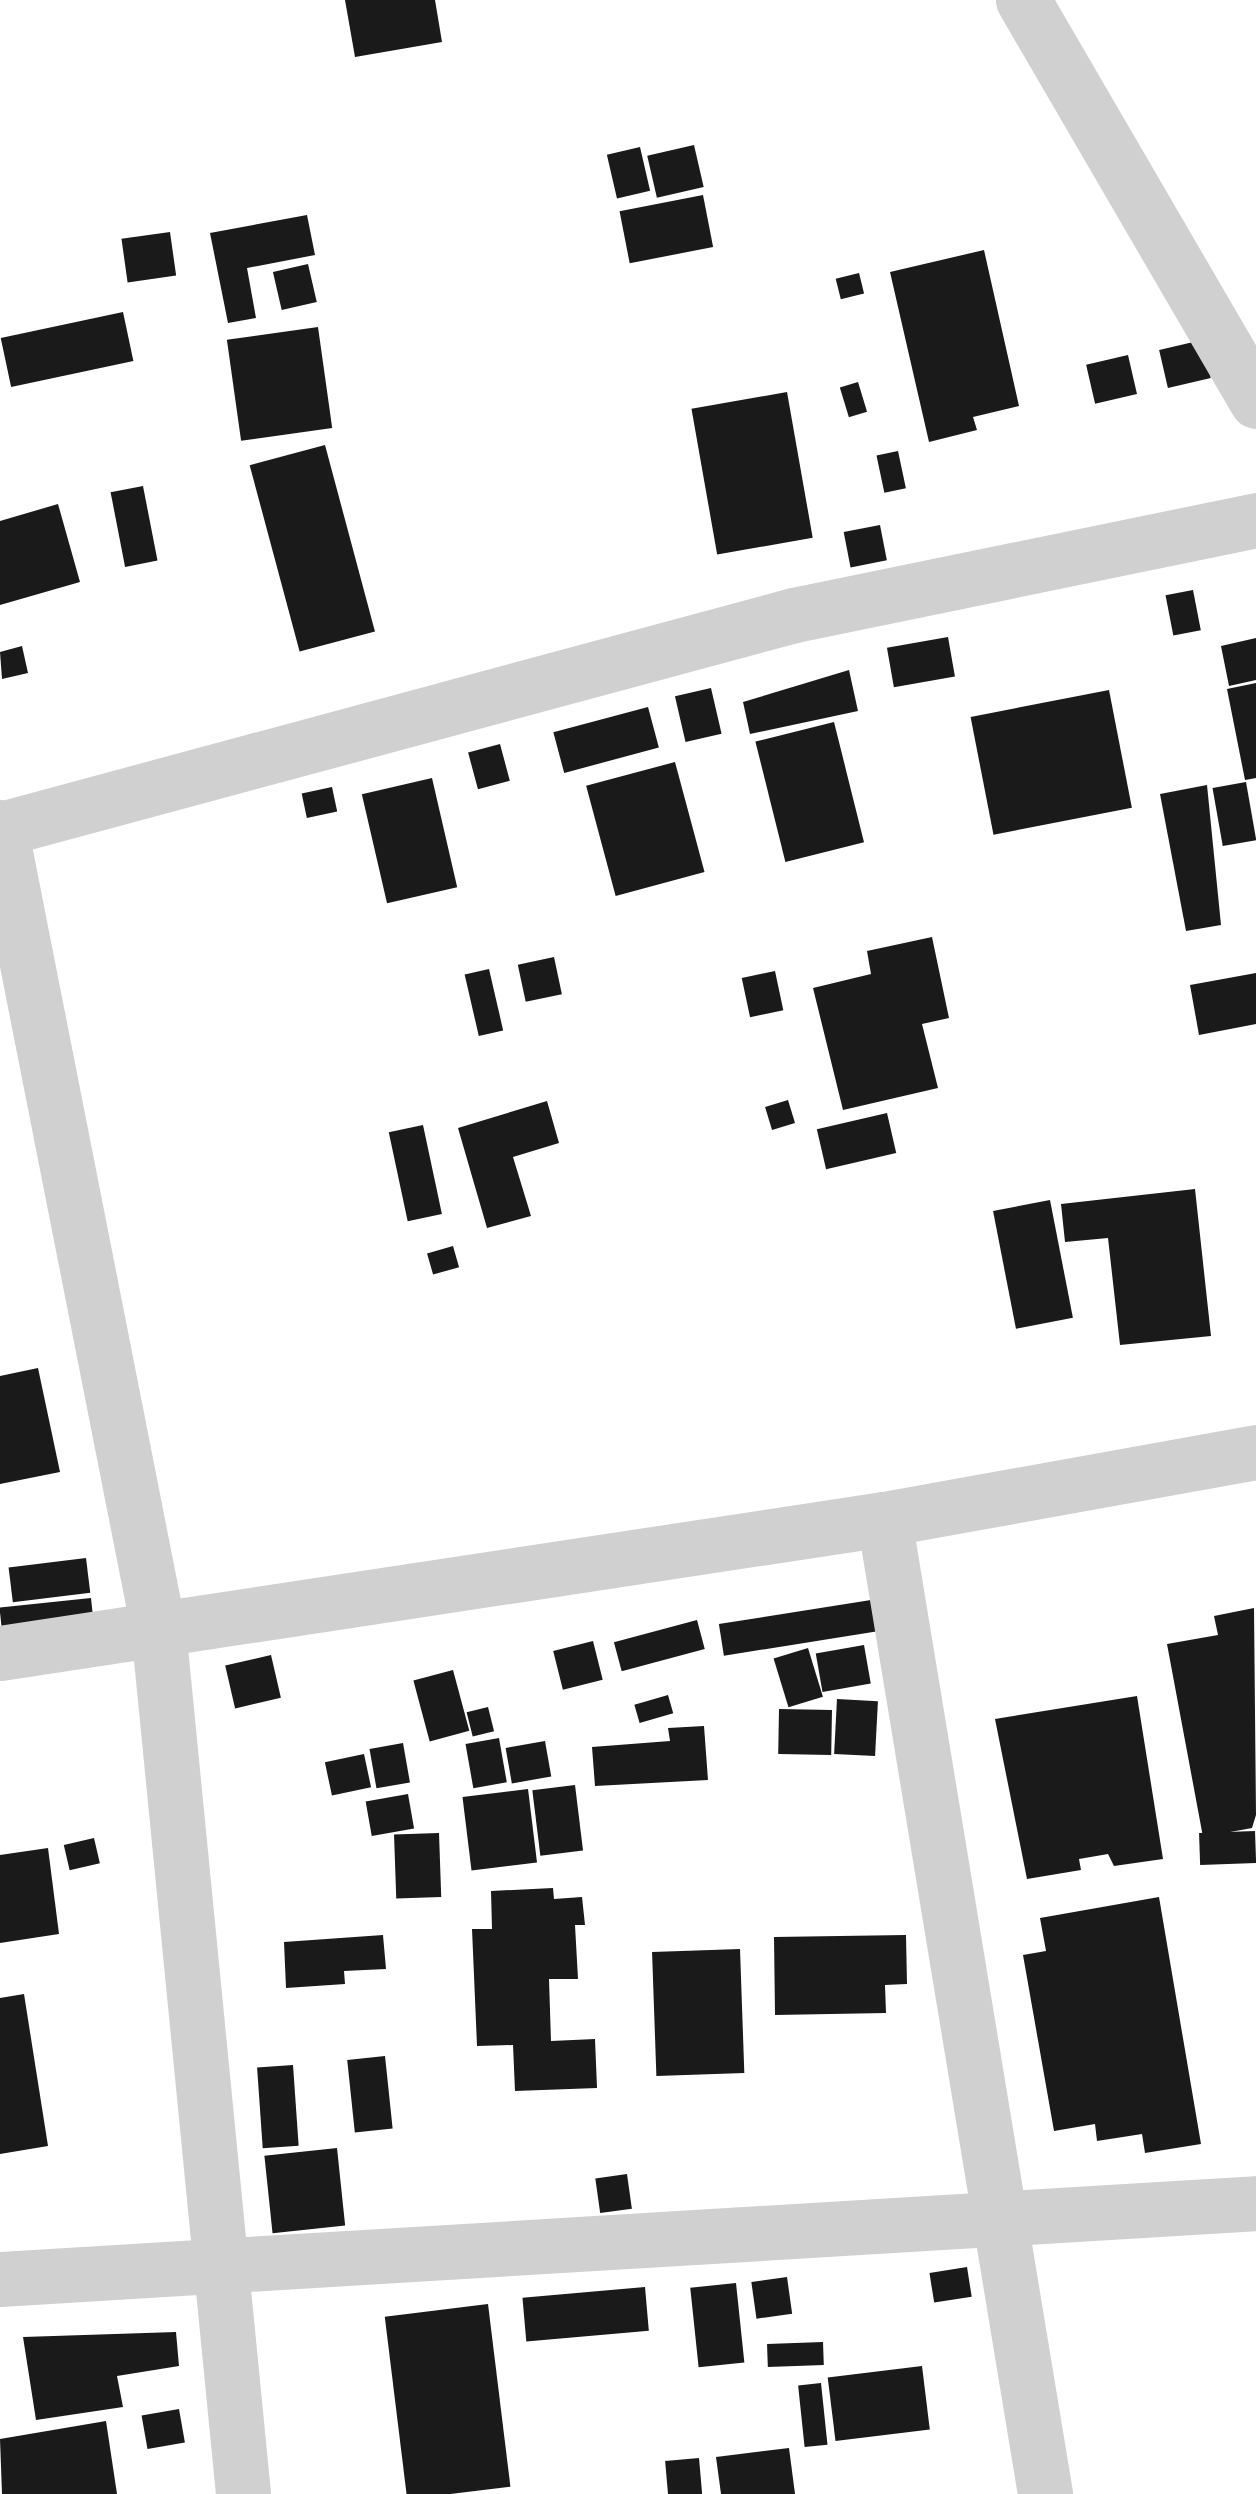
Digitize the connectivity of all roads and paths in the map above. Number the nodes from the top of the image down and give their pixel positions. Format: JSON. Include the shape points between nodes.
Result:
{"nodes":[{"id":1,"x":1022,"y":0,"type":"edge"},
{"id":2,"x":1256,"y":401,"type":"edge"},
{"id":3,"x":1256,"y":520,"type":"edge"},
{"id":4,"x":0,"y":828,"type":"edge"},
{"id":5,"x":1256,"y":1452,"type":"edge"},
{"id":6,"x":884,"y":1519,"type":"junction"},
{"id":7,"x":158,"y":1628,"type":"junction"},
{"id":8,"x":0,"y":1653,"type":"edge"},
{"id":9,"x":1256,"y":2203,"type":"edge"},
{"id":10,"x":1006,"y":2218,"type":"junction"},
{"id":11,"x":222,"y":2266,"type":"junction"},
{"id":12,"x":0,"y":2279,"type":"edge"},
{"id":13,"x":242,"y":2494,"type":"edge"},
{"id":14,"x":1045,"y":2494,"type":"edge"}],
"edges":[{"from":1,"to":2,"type":"street"},
{"from":3,"to":4,"type":"street","via":[[794,615]]},
{"from":4,"to":7,"type":"street"},
{"from":5,"to":6,"type":"street"},
{"from":6,"to":7,"type":"street"},
{"from":6,"to":10,"type":"street"},
{"from":7,"to":8,"type":"street"},
{"from":7,"to":11,"type":"street"},
{"from":9,"to":10,"type":"street"},
{"from":10,"to":11,"type":"street"},
{"from":10,"to":14,"type":"street"},
{"from":11,"to":12,"type":"street"},
{"from":11,"to":13,"type":"street"}]}
